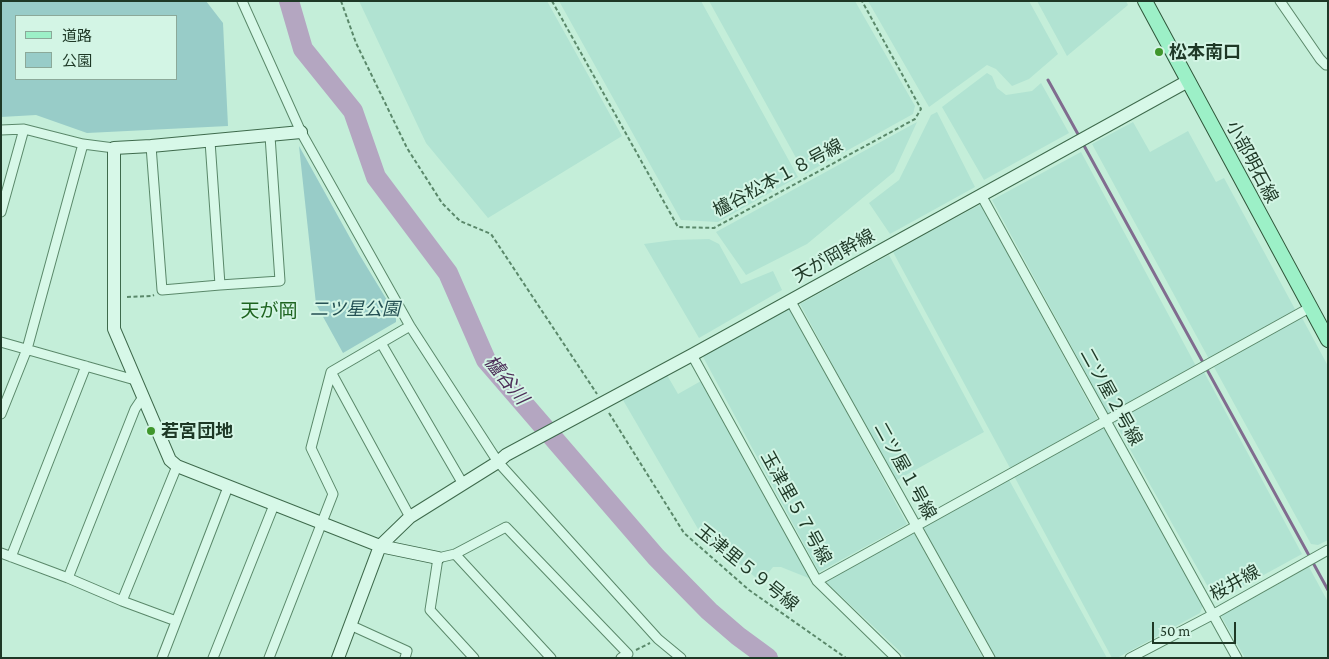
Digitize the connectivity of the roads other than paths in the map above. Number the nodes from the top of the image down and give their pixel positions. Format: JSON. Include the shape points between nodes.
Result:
{"nodes":[{"id":1,"x":242,"y":1,"type":"edge"},
{"id":2,"x":1145,"y":1,"type":"edge"},
{"id":3,"x":1280,"y":1,"type":"edge"},
{"id":4,"x":1328,"y":64,"type":"edge"},
{"id":5,"x":1188,"y":82,"type":"junction"},
{"id":6,"x":24,"y":129,"type":"junction"},
{"id":7,"x":1,"y":130,"type":"edge"},
{"id":8,"x":301,"y":132,"type":"junction"},
{"id":9,"x":270,"y":136,"type":"junction"},
{"id":10,"x":210,"y":141,"type":"junction"},
{"id":11,"x":83,"y":144,"type":"junction"},
{"id":12,"x":151,"y":146,"type":"junction"},
{"id":13,"x":114,"y":148,"type":"junction"},
{"id":14,"x":981,"y":195,"type":"junction"},
{"id":15,"x":1,"y":212,"type":"edge"},
{"id":16,"x":220,"y":284,"type":"junction"},
{"id":17,"x":790,"y":300,"type":"junction"},
{"id":18,"x":1310,"y":307,"type":"junction"},
{"id":19,"x":410,"y":326,"type":"junction"},
{"id":20,"x":1328,"y":340,"type":"edge"},
{"id":21,"x":1,"y":342,"type":"edge"},
{"id":22,"x":381,"y":343,"type":"junction"},
{"id":23,"x":27,"y":349,"type":"junction"},
{"id":24,"x":692,"y":355,"type":"junction"},
{"id":25,"x":86,"y":366,"type":"junction"},
{"id":26,"x":331,"y":372,"type":"junction"},
{"id":27,"x":135,"y":380,"type":"junction"},
{"id":28,"x":143,"y":397,"type":"junction"},
{"id":29,"x":1,"y":414,"type":"edge"},
{"id":30,"x":1106,"y":421,"type":"junction"},
{"id":31,"x":502,"y":458,"type":"junction"},
{"id":32,"x":177,"y":466,"type":"junction"},
{"id":33,"x":463,"y":484,"type":"junction"},
{"id":34,"x":228,"y":487,"type":"junction"},
{"id":35,"x":274,"y":505,"type":"junction"},
{"id":36,"x":410,"y":517,"type":"junction"},
{"id":37,"x":321,"y":524,"type":"junction"},
{"id":38,"x":916,"y":525,"type":"junction"},
{"id":39,"x":380,"y":546,"type":"junction"},
{"id":40,"x":1328,"y":550,"type":"edge"},
{"id":41,"x":1,"y":553,"type":"edge"},
{"id":42,"x":455,"y":554,"type":"junction"},
{"id":43,"x":11,"y":557,"type":"junction"},
{"id":44,"x":438,"y":558,"type":"junction"},
{"id":45,"x":68,"y":578,"type":"junction"},
{"id":46,"x":817,"y":581,"type":"junction"},
{"id":47,"x":122,"y":601,"type":"junction"},
{"id":48,"x":1214,"y":614,"type":"junction"},
{"id":49,"x":176,"y":621,"type":"junction"},
{"id":50,"x":350,"y":625,"type":"junction"},
{"id":51,"x":624,"y":656,"type":"edge"},
{"id":52,"x":162,"y":658,"type":"edge"},
{"id":53,"x":213,"y":658,"type":"edge"},
{"id":54,"x":269,"y":658,"type":"edge"},
{"id":55,"x":338,"y":658,"type":"edge"},
{"id":56,"x":405,"y":658,"type":"edge"},
{"id":57,"x":474,"y":658,"type":"edge"},
{"id":58,"x":551,"y":658,"type":"edge"},
{"id":59,"x":681,"y":658,"type":"edge"},
{"id":60,"x":896,"y":658,"type":"edge"},
{"id":61,"x":990,"y":658,"type":"edge"},
{"id":62,"x":1130,"y":658,"type":"edge"},
{"id":63,"x":1237,"y":658,"type":"edge"}],
"edges":[{"from":1,"to":8,"type":"street"},
{"from":2,"to":5,"type":"main road","name":"小部明石線"},
{"from":3,"to":4,"type":"street","via":[[1320,59]]},
{"from":5,"to":14,"type":"street","name":"天が岡幹線"},
{"from":5,"to":18,"type":"main road","name":"小部明石線"},
{"from":6,"to":7,"type":"street"},
{"from":6,"to":11,"type":"street"},
{"from":6,"to":15,"type":"street"},
{"from":8,"to":9,"type":"street"},
{"from":8,"to":19,"type":"street"},
{"from":9,"to":10,"type":"street"},
{"from":9,"to":16,"type":"street","via":[[280,281]]},
{"from":10,"to":12,"type":"street"},
{"from":10,"to":16,"type":"street"},
{"from":11,"to":13,"type":"street"},
{"from":11,"to":23,"type":"street"},
{"from":12,"to":13,"type":"street"},
{"from":12,"to":16,"type":"street","via":[[162,290]]},
{"from":13,"to":27,"type":"street","via":[[114,329]]},
{"from":14,"to":17,"type":"street","name":"天が岡幹線"},
{"from":14,"to":30,"type":"street","name":"二ツ屋２号線"},
{"from":17,"to":24,"type":"street","name":"天が岡幹線"},
{"from":17,"to":38,"type":"street","name":"二ツ屋１号線"},
{"from":18,"to":20,"type":"main road","name":"小部明石線"},
{"from":18,"to":30,"type":"street"},
{"from":19,"to":22,"type":"street"},
{"from":19,"to":31,"type":"street"},
{"from":21,"to":23,"type":"street"},
{"from":22,"to":26,"type":"street"},
{"from":22,"to":33,"type":"street"},
{"from":23,"to":25,"type":"street"},
{"from":23,"to":29,"type":"street"},
{"from":24,"to":31,"type":"street","name":"天が岡幹線"},
{"from":24,"to":46,"type":"street","name":"玉津里５７号線"},
{"from":25,"to":27,"type":"street"},
{"from":25,"to":43,"type":"street"},
{"from":26,"to":36,"type":"street"},
{"from":26,"to":37,"type":"street","via":[[311,448],[333,494]]},
{"from":27,"to":28,"type":"street"},
{"from":28,"to":32,"type":"street","via":[[170,460]]},
{"from":28,"to":45,"type":"street","via":[[135,409]]},
{"from":30,"to":38,"type":"street"},
{"from":30,"to":48,"type":"street","name":"二ツ屋２号線"},
{"from":31,"to":33,"type":"street","name":"天が岡幹線"},
{"from":31,"to":59,"type":"street","via":[[658,639]]},
{"from":32,"to":34,"type":"street"},
{"from":32,"to":47,"type":"street"},
{"from":33,"to":36,"type":"street","name":"天が岡幹線"},
{"from":34,"to":35,"type":"street"},
{"from":34,"to":49,"type":"street"},
{"from":35,"to":37,"type":"street"},
{"from":35,"to":53,"type":"street"},
{"from":36,"to":39,"type":"street","name":"天が岡幹線"},
{"from":37,"to":39,"type":"street"},
{"from":37,"to":54,"type":"street"},
{"from":38,"to":46,"type":"street"},
{"from":38,"to":61,"type":"street","name":"二ツ屋１号線"},
{"from":39,"to":44,"type":"street"},
{"from":39,"to":50,"type":"street"},
{"from":40,"to":48,"type":"street","name":"桜井線"},
{"from":41,"to":43,"type":"street"},
{"from":42,"to":44,"type":"street"},
{"from":42,"to":51,"type":"street","via":[[506,527]]},
{"from":42,"to":58,"type":"street"},
{"from":43,"to":45,"type":"street"},
{"from":44,"to":57,"type":"street","via":[[430,610]]},
{"from":45,"to":47,"type":"street"},
{"from":46,"to":60,"type":"street","name":"玉津里５７号線"},
{"from":47,"to":49,"type":"street"},
{"from":48,"to":62,"type":"street","name":"桜井線"},
{"from":48,"to":63,"type":"street","name":"二ツ屋２号線"},
{"from":49,"to":52,"type":"street"},
{"from":50,"to":55,"type":"street"},
{"from":50,"to":56,"type":"street","via":[[407,652]]}]}
